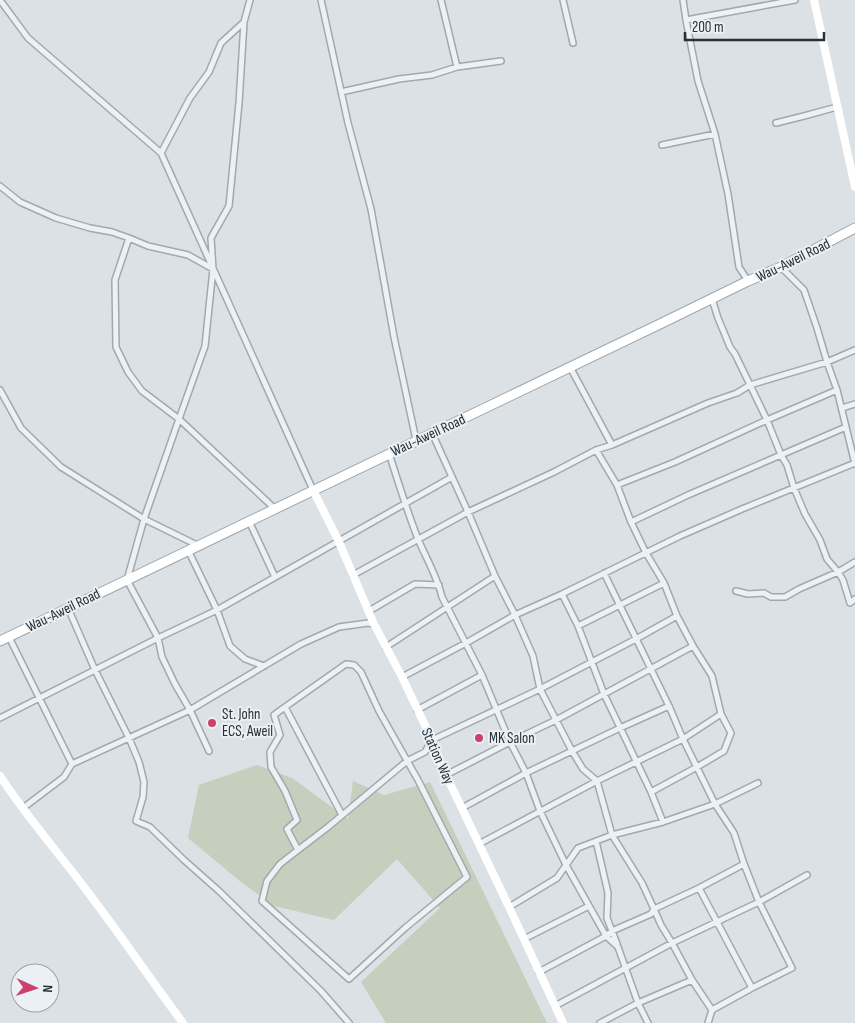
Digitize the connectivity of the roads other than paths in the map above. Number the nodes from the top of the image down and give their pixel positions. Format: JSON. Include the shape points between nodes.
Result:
{"nodes":[{"id":1,"x":0,"y":0,"type":"edge"},
{"id":2,"x":250,"y":0,"type":"edge"},
{"id":3,"x":321,"y":0,"type":"edge"},
{"id":4,"x":441,"y":0,"type":"edge"},
{"id":5,"x":563,"y":0,"type":"edge"},
{"id":6,"x":683,"y":0,"type":"edge"},
{"id":7,"x":795,"y":0,"type":"edge"},
{"id":8,"x":814,"y":0,"type":"edge"},
{"id":9,"x":686,"y":20,"type":"junction"},
{"id":10,"x":244,"y":22,"type":"junction"},
{"id":11,"x":573,"y":43,"type":"dead end"},
{"id":12,"x":501,"y":61,"type":"dead end"},
{"id":13,"x":457,"y":67,"type":"junction"},
{"id":14,"x":341,"y":92,"type":"junction"},
{"id":15,"x":837,"y":107,"type":"junction"},
{"id":16,"x":776,"y":123,"type":"dead end"},
{"id":17,"x":715,"y":134,"type":"junction"},
{"id":18,"x":662,"y":145,"type":"dead end"},
{"id":19,"x":161,"y":154,"type":"junction"},
{"id":20,"x":0,"y":186,"type":"edge"},
{"id":21,"x":855,"y":187,"type":"edge"},
{"id":22,"x":855,"y":228,"type":"edge"},
{"id":23,"x":129,"y":238,"type":"junction"},
{"id":24,"x":781,"y":268,"type":"junction"},
{"id":25,"x":213,"y":269,"type":"junction"},
{"id":26,"x":748,"y":281,"type":"junction"},
{"id":27,"x":712,"y":299,"type":"junction"},
{"id":28,"x":855,"y":350,"type":"edge"},
{"id":29,"x":827,"y":362,"type":"junction"},
{"id":30,"x":570,"y":367,"type":"junction"},
{"id":31,"x":750,"y":385,"type":"junction"},
{"id":32,"x":0,"y":390,"type":"edge"},
{"id":33,"x":837,"y":390,"type":"junction"},
{"id":34,"x":855,"y":404,"type":"edge"},
{"id":35,"x":842,"y":408,"type":"junction"},
{"id":36,"x":179,"y":419,"type":"junction"},
{"id":37,"x":767,"y":420,"type":"junction"},
{"id":38,"x":846,"y":427,"type":"junction"},
{"id":39,"x":432,"y":433,"type":"junction"},
{"id":40,"x":416,"y":440,"type":"junction"},
{"id":41,"x":612,"y":446,"type":"junction"},
{"id":42,"x":596,"y":450,"type":"junction"},
{"id":43,"x":389,"y":453,"type":"junction"},
{"id":44,"x":781,"y":455,"type":"junction"},
{"id":45,"x":855,"y":464,"type":"edge"},
{"id":46,"x":452,"y":477,"type":"junction"},
{"id":47,"x":617,"y":485,"type":"junction"},
{"id":48,"x":794,"y":488,"type":"junction"},
{"id":49,"x":313,"y":490,"type":"junction"},
{"id":50,"x":405,"y":504,"type":"junction"},
{"id":51,"x":274,"y":508,"type":"junction"},
{"id":52,"x":468,"y":512,"type":"junction"},
{"id":53,"x":144,"y":519,"type":"junction"},
{"id":54,"x":248,"y":520,"type":"junction"},
{"id":55,"x":631,"y":522,"type":"junction"},
{"id":56,"x":418,"y":539,"type":"junction"},
{"id":57,"x":339,"y":542,"type":"junction"},
{"id":58,"x":197,"y":545,"type":"junction"},
{"id":59,"x":188,"y":550,"type":"junction"},
{"id":60,"x":646,"y":553,"type":"junction"},
{"id":61,"x":855,"y":562,"type":"edge"},
{"id":62,"x":838,"y":572,"type":"junction"},
{"id":63,"x":604,"y":573,"type":"junction"},
{"id":64,"x":353,"y":575,"type":"junction"},
{"id":65,"x":495,"y":576,"type":"junction"},
{"id":66,"x":275,"y":577,"type":"junction"},
{"id":67,"x":127,"y":580,"type":"junction"},
{"id":68,"x":664,"y":583,"type":"junction"},
{"id":69,"x":439,"y":585,"type":"junction"},
{"id":70,"x":736,"y":591,"type":"dead end"},
{"id":71,"x":562,"y":594,"type":"junction"},
{"id":72,"x":855,"y":599,"type":"edge"},
{"id":73,"x":620,"y":606,"type":"junction"},
{"id":74,"x":448,"y":607,"type":"junction"},
{"id":75,"x":68,"y":608,"type":"junction"},
{"id":76,"x":217,"y":610,"type":"junction"},
{"id":77,"x":368,"y":611,"type":"junction"},
{"id":78,"x":515,"y":615,"type":"junction"},
{"id":79,"x":677,"y":616,"type":"junction"},
{"id":80,"x":374,"y":624,"type":"junction"},
{"id":81,"x":578,"y":626,"type":"junction"},
{"id":82,"x":158,"y":638,"type":"junction"},
{"id":83,"x":4,"y":639,"type":"edge"},
{"id":84,"x":636,"y":639,"type":"junction"},
{"id":85,"x":466,"y":643,"type":"junction"},
{"id":86,"x":694,"y":646,"type":"junction"},
{"id":87,"x":386,"y":647,"type":"junction"},
{"id":88,"x":591,"y":662,"type":"junction"},
{"id":89,"x":264,"y":666,"type":"junction"},
{"id":90,"x":96,"y":670,"type":"junction"},
{"id":91,"x":651,"y":670,"type":"junction"},
{"id":92,"x":482,"y":675,"type":"junction"},
{"id":93,"x":402,"y":676,"type":"junction"},
{"id":94,"x":540,"y":689,"type":"junction"},
{"id":95,"x":604,"y":694,"type":"junction"},
{"id":96,"x":39,"y":699,"type":"junction"},
{"id":97,"x":669,"y":706,"type":"junction"},
{"id":98,"x":285,"y":707,"type":"junction"},
{"id":99,"x":496,"y":709,"type":"junction"},
{"id":100,"x":190,"y":710,"type":"junction"},
{"id":101,"x":417,"y":710,"type":"junction"},
{"id":102,"x":721,"y":714,"type":"junction"},
{"id":103,"x":0,"y":718,"type":"edge"},
{"id":104,"x":556,"y":720,"type":"junction"},
{"id":105,"x":620,"y":728,"type":"junction"},
{"id":106,"x":129,"y":738,"type":"junction"},
{"id":107,"x":682,"y":739,"type":"junction"},
{"id":108,"x":432,"y":740,"type":"junction"},
{"id":109,"x":510,"y":742,"type":"junction"},
{"id":110,"x":209,"y":751,"type":"dead end"},
{"id":111,"x":572,"y":751,"type":"junction"},
{"id":112,"x":408,"y":761,"type":"junction"},
{"id":113,"x":636,"y":762,"type":"junction"},
{"id":114,"x":72,"y":764,"type":"junction"},
{"id":115,"x":697,"y":767,"type":"junction"},
{"id":116,"x":526,"y":774,"type":"junction"},
{"id":117,"x":446,"y":775,"type":"junction"},
{"id":118,"x":0,"y":776,"type":"edge"},
{"id":119,"x":597,"y":781,"type":"junction"},
{"id":120,"x":758,"y":783,"type":"dead end"},
{"id":121,"x":651,"y":792,"type":"junction"},
{"id":122,"x":715,"y":804,"type":"junction"},
{"id":123,"x":23,"y":808,"type":"junction"},
{"id":124,"x":462,"y":808,"type":"junction"},
{"id":125,"x":540,"y":811,"type":"junction"},
{"id":126,"x":342,"y":815,"type":"junction"},
{"id":127,"x":662,"y":822,"type":"junction"},
{"id":128,"x":612,"y":835,"type":"junction"},
{"id":129,"x":596,"y":841,"type":"junction"},
{"id":130,"x":479,"y":844,"type":"junction"},
{"id":131,"x":298,"y":850,"type":"junction"},
{"id":132,"x":744,"y":864,"type":"junction"},
{"id":133,"x":566,"y":865,"type":"junction"},
{"id":134,"x":806,"y":875,"type":"dead end"},
{"id":135,"x":699,"y":888,"type":"junction"},
{"id":136,"x":759,"y":902,"type":"junction"},
{"id":137,"x":589,"y":906,"type":"junction"},
{"id":138,"x":510,"y":907,"type":"junction"},
{"id":139,"x":654,"y":909,"type":"junction"},
{"id":140,"x":717,"y":921,"type":"junction"},
{"id":141,"x":612,"y":931,"type":"junction"},
{"id":142,"x":606,"y":936,"type":"junction"},
{"id":143,"x":524,"y":939,"type":"junction"},
{"id":144,"x":672,"y":943,"type":"junction"},
{"id":145,"x":618,"y":948,"type":"junction"},
{"id":146,"x":624,"y":968,"type":"junction"},
{"id":147,"x":538,"y":972,"type":"junction"},
{"id":148,"x":692,"y":980,"type":"junction"},
{"id":149,"x":752,"y":988,"type":"junction"},
{"id":150,"x":638,"y":1003,"type":"junction"},
{"id":151,"x":554,"y":1006,"type":"junction"},
{"id":152,"x":712,"y":1010,"type":"junction"},
{"id":153,"x":183,"y":1023,"type":"edge"},
{"id":154,"x":350,"y":1023,"type":"edge"},
{"id":155,"x":562,"y":1023,"type":"edge"},
{"id":156,"x":600,"y":1023,"type":"edge"},
{"id":157,"x":648,"y":1023,"type":"edge"},
{"id":158,"x":708,"y":1023,"type":"edge"}],
"edges":[{"from":1,"to":19,"type":"street","via":[[28,38]]},
{"from":2,"to":10,"type":"street"},
{"from":3,"to":14,"type":"street"},
{"from":4,"to":13,"type":"street"},
{"from":5,"to":11,"type":"street"},
{"from":6,"to":9,"type":"street"},
{"from":7,"to":9,"type":"street"},
{"from":8,"to":15,"type":"main road"},
{"from":9,"to":17,"type":"street","via":[[698,81]]},
{"from":10,"to":19,"type":"street","via":[[221,43],[209,72],[190,98]]},
{"from":10,"to":25,"type":"street","via":[[229,206],[211,238]]},
{"from":12,"to":13,"type":"street"},
{"from":13,"to":14,"type":"street","via":[[432,75]]},
{"from":14,"to":40,"type":"street","via":[[371,209]]},
{"from":15,"to":16,"type":"street"},
{"from":15,"to":21,"type":"main road"},
{"from":17,"to":18,"type":"street"},
{"from":17,"to":26,"type":"street","via":[[739,267]]},
{"from":19,"to":25,"type":"street"},
{"from":20,"to":23,"type":"street","via":[[20,202],[56,218]]},
{"from":22,"to":24,"type":"main road","name":"Wau-Aweil Road"},
{"from":23,"to":25,"type":"street","via":[[188,255]]},
{"from":23,"to":36,"type":"street","via":[[115,280],[116,347],[142,391]]},
{"from":24,"to":26,"type":"main road","name":"Wau-Aweil Road"},
{"from":24,"to":29,"type":"street","via":[[804,290]]},
{"from":25,"to":36,"type":"street","via":[[205,346]]},
{"from":25,"to":49,"type":"street"},
{"from":26,"to":27,"type":"main road","name":"Wau-Aweil Road"},
{"from":27,"to":30,"type":"main road","name":"Wau-Aweil Road"},
{"from":27,"to":31,"type":"street","via":[[730,347]]},
{"from":28,"to":29,"type":"street"},
{"from":29,"to":31,"type":"street"},
{"from":29,"to":33,"type":"street"},
{"from":30,"to":39,"type":"main road","name":"Wau-Aweil Road"},
{"from":30,"to":41,"type":"street"},
{"from":31,"to":37,"type":"street"},
{"from":31,"to":41,"type":"street"},
{"from":32,"to":53,"type":"street","via":[[22,428],[61,467]]},
{"from":33,"to":35,"type":"street"},
{"from":33,"to":37,"type":"street"},
{"from":34,"to":35,"type":"street"},
{"from":35,"to":38,"type":"street"},
{"from":36,"to":51,"type":"street"},
{"from":36,"to":53,"type":"street"},
{"from":37,"to":44,"type":"street"},
{"from":37,"to":47,"type":"street"},
{"from":38,"to":44,"type":"street"},
{"from":38,"to":45,"type":"street"},
{"from":39,"to":40,"type":"main road","name":"Wau-Aweil Road"},
{"from":39,"to":46,"type":"street"},
{"from":40,"to":43,"type":"main road","name":"Wau-Aweil Road"},
{"from":41,"to":42,"type":"street"},
{"from":42,"to":47,"type":"street"},
{"from":42,"to":52,"type":"street"},
{"from":43,"to":49,"type":"main road","name":"Wau-Aweil Road"},
{"from":43,"to":50,"type":"street"},
{"from":44,"to":48,"type":"street","via":[[788,465]]},
{"from":44,"to":55,"type":"street"},
{"from":45,"to":48,"type":"street"},
{"from":46,"to":50,"type":"street"},
{"from":46,"to":52,"type":"street"},
{"from":47,"to":55,"type":"street"},
{"from":48,"to":60,"type":"street"},
{"from":48,"to":62,"type":"street","via":[[827,558]]},
{"from":49,"to":51,"type":"main road","name":"Wau-Aweil Road"},
{"from":49,"to":57,"type":"main road","name":"Station Way"},
{"from":50,"to":56,"type":"street"},
{"from":50,"to":57,"type":"street"},
{"from":51,"to":54,"type":"main road","name":"Wau-Aweil Road"},
{"from":52,"to":56,"type":"street"},
{"from":52,"to":65,"type":"street"},
{"from":53,"to":58,"type":"street"},
{"from":53,"to":67,"type":"street"},
{"from":54,"to":58,"type":"main road","name":"Wau-Aweil Road"},
{"from":54,"to":66,"type":"street"},
{"from":55,"to":60,"type":"street"},
{"from":56,"to":64,"type":"street"},
{"from":56,"to":69,"type":"street"},
{"from":57,"to":64,"type":"main road","name":"Station Way"},
{"from":57,"to":66,"type":"street"},
{"from":58,"to":59,"type":"main road","name":"Wau-Aweil Road"},
{"from":59,"to":67,"type":"main road","name":"Wau-Aweil Road"},
{"from":59,"to":76,"type":"street"},
{"from":60,"to":63,"type":"street"},
{"from":60,"to":68,"type":"street"},
{"from":61,"to":62,"type":"street"},
{"from":62,"to":70,"type":"street","via":[[785,597],[771,598],[764,593]]},
{"from":62,"to":72,"type":"street","via":[[850,603]]},
{"from":63,"to":71,"type":"street"},
{"from":63,"to":73,"type":"street"},
{"from":64,"to":77,"type":"main road","name":"Station Way"},
{"from":65,"to":74,"type":"street"},
{"from":65,"to":78,"type":"street"},
{"from":66,"to":76,"type":"street"},
{"from":67,"to":75,"type":"main road","name":"Wau-Aweil Road"},
{"from":67,"to":82,"type":"street"},
{"from":68,"to":73,"type":"street"},
{"from":68,"to":79,"type":"street"},
{"from":69,"to":74,"type":"street"},
{"from":69,"to":77,"type":"street","via":[[415,584]]},
{"from":71,"to":78,"type":"street"},
{"from":71,"to":81,"type":"street"},
{"from":73,"to":81,"type":"street"},
{"from":73,"to":84,"type":"street"},
{"from":74,"to":85,"type":"street"},
{"from":74,"to":87,"type":"street"},
{"from":75,"to":83,"type":"main road","name":"Wau-Aweil Road"},
{"from":75,"to":90,"type":"street"},
{"from":76,"to":82,"type":"street"},
{"from":76,"to":89,"type":"street","via":[[230,646],[245,659]]},
{"from":77,"to":80,"type":"main road","name":"Station Way"},
{"from":78,"to":85,"type":"street"},
{"from":78,"to":94,"type":"street","via":[[533,656]]},
{"from":79,"to":84,"type":"street"},
{"from":79,"to":86,"type":"street"},
{"from":80,"to":87,"type":"main road","name":"Station Way"},
{"from":80,"to":89,"type":"street","via":[[339,627]]},
{"from":81,"to":88,"type":"street"},
{"from":82,"to":90,"type":"street"},
{"from":82,"to":100,"type":"street","via":[[162,657]]},
{"from":83,"to":96,"type":"street"},
{"from":84,"to":88,"type":"street"},
{"from":84,"to":91,"type":"street"},
{"from":85,"to":92,"type":"street"},
{"from":85,"to":93,"type":"street"},
{"from":86,"to":91,"type":"street"},
{"from":86,"to":102,"type":"street","via":[[712,676]]},
{"from":87,"to":93,"type":"main road","name":"Station Way"},
{"from":88,"to":94,"type":"street"},
{"from":88,"to":95,"type":"street"},
{"from":89,"to":100,"type":"street"},
{"from":90,"to":96,"type":"street"},
{"from":90,"to":106,"type":"street"},
{"from":91,"to":95,"type":"street"},
{"from":91,"to":97,"type":"street"},
{"from":92,"to":99,"type":"street"},
{"from":92,"to":101,"type":"street"},
{"from":93,"to":101,"type":"main road","name":"Station Way"},
{"from":94,"to":99,"type":"street"},
{"from":94,"to":104,"type":"street"},
{"from":95,"to":104,"type":"street"},
{"from":95,"to":105,"type":"street"},
{"from":96,"to":103,"type":"street"},
{"from":96,"to":114,"type":"street"},
{"from":97,"to":105,"type":"street"},
{"from":97,"to":107,"type":"street"},
{"from":98,"to":112,"type":"street","via":[[346,664],[354,665]]},
{"from":98,"to":126,"type":"street"},
{"from":98,"to":131,"type":"street","via":[[274,715],[280,735],[270,752],[271,767],[297,820],[287,828]]},
{"from":99,"to":108,"type":"street"},
{"from":99,"to":109,"type":"street"},
{"from":100,"to":106,"type":"street"},
{"from":100,"to":110,"type":"street"},
{"from":101,"to":108,"type":"main road","name":"Station Way"},
{"from":102,"to":107,"type":"street"},
{"from":102,"to":115,"type":"street","via":[[731,733],[724,751]]},
{"from":104,"to":109,"type":"street"},
{"from":104,"to":111,"type":"street"},
{"from":105,"to":111,"type":"street"},
{"from":105,"to":113,"type":"street"},
{"from":106,"to":114,"type":"street"},
{"from":106,"to":154,"type":"street","via":[[144,782],[136,821],[150,827],[219,891]]},
{"from":107,"to":113,"type":"street"},
{"from":107,"to":115,"type":"street"},
{"from":108,"to":112,"type":"street","via":[[425,752]]},
{"from":108,"to":117,"type":"main road","name":"Station Way"},
{"from":109,"to":116,"type":"street"},
{"from":109,"to":117,"type":"street"},
{"from":111,"to":116,"type":"street"},
{"from":111,"to":119,"type":"street","via":[[583,769]]},
{"from":112,"to":126,"type":"street"},
{"from":112,"to":131,"type":"street","via":[[467,877],[349,979],[262,901],[267,881],[280,864]]},
{"from":113,"to":119,"type":"street"},
{"from":113,"to":121,"type":"street"},
{"from":114,"to":123,"type":"street","via":[[64,777]]},
{"from":115,"to":121,"type":"street"},
{"from":115,"to":122,"type":"street"},
{"from":116,"to":124,"type":"street"},
{"from":116,"to":125,"type":"street"},
{"from":117,"to":124,"type":"main road","name":"Station Way"},
{"from":118,"to":123,"type":"main road"},
{"from":119,"to":125,"type":"street"},
{"from":119,"to":128,"type":"street"},
{"from":120,"to":122,"type":"street"},
{"from":121,"to":127,"type":"street"},
{"from":122,"to":127,"type":"street"},
{"from":122,"to":132,"type":"street","via":[[734,833]]},
{"from":123,"to":153,"type":"main road"},
{"from":124,"to":130,"type":"main road","name":"Station Way"},
{"from":125,"to":130,"type":"street"},
{"from":125,"to":133,"type":"street"},
{"from":126,"to":131,"type":"street"},
{"from":127,"to":128,"type":"street"},
{"from":128,"to":129,"type":"street"},
{"from":128,"to":139,"type":"street"},
{"from":129,"to":133,"type":"street","via":[[578,848]]},
{"from":129,"to":141,"type":"street","via":[[608,893],[607,918]]},
{"from":130,"to":138,"type":"main road","name":"Station Way"},
{"from":132,"to":135,"type":"street"},
{"from":132,"to":136,"type":"street"},
{"from":133,"to":137,"type":"street"},
{"from":133,"to":138,"type":"street","via":[[557,878]]},
{"from":134,"to":136,"type":"street"},
{"from":135,"to":139,"type":"street"},
{"from":135,"to":140,"type":"street"},
{"from":136,"to":140,"type":"street"},
{"from":136,"to":149,"type":"street","via":[[792,968]]},
{"from":137,"to":142,"type":"street"},
{"from":137,"to":143,"type":"street"},
{"from":138,"to":143,"type":"main road","name":"Station Way"},
{"from":139,"to":141,"type":"street","via":[[651,914]]},
{"from":139,"to":144,"type":"street"},
{"from":140,"to":144,"type":"street"},
{"from":140,"to":149,"type":"street"},
{"from":141,"to":142,"type":"street"},
{"from":141,"to":145,"type":"street"},
{"from":142,"to":145,"type":"street"},
{"from":142,"to":147,"type":"street"},
{"from":143,"to":147,"type":"main road","name":"Station Way"},
{"from":144,"to":146,"type":"street"},
{"from":144,"to":148,"type":"street"},
{"from":145,"to":146,"type":"street"},
{"from":146,"to":150,"type":"street"},
{"from":146,"to":151,"type":"street"},
{"from":147,"to":151,"type":"main road","name":"Station Way"},
{"from":148,"to":150,"type":"street"},
{"from":148,"to":152,"type":"street"},
{"from":149,"to":152,"type":"street"},
{"from":150,"to":156,"type":"street"},
{"from":150,"to":157,"type":"street"},
{"from":151,"to":155,"type":"main road","name":"Station Way"},
{"from":152,"to":158,"type":"street"}]}
